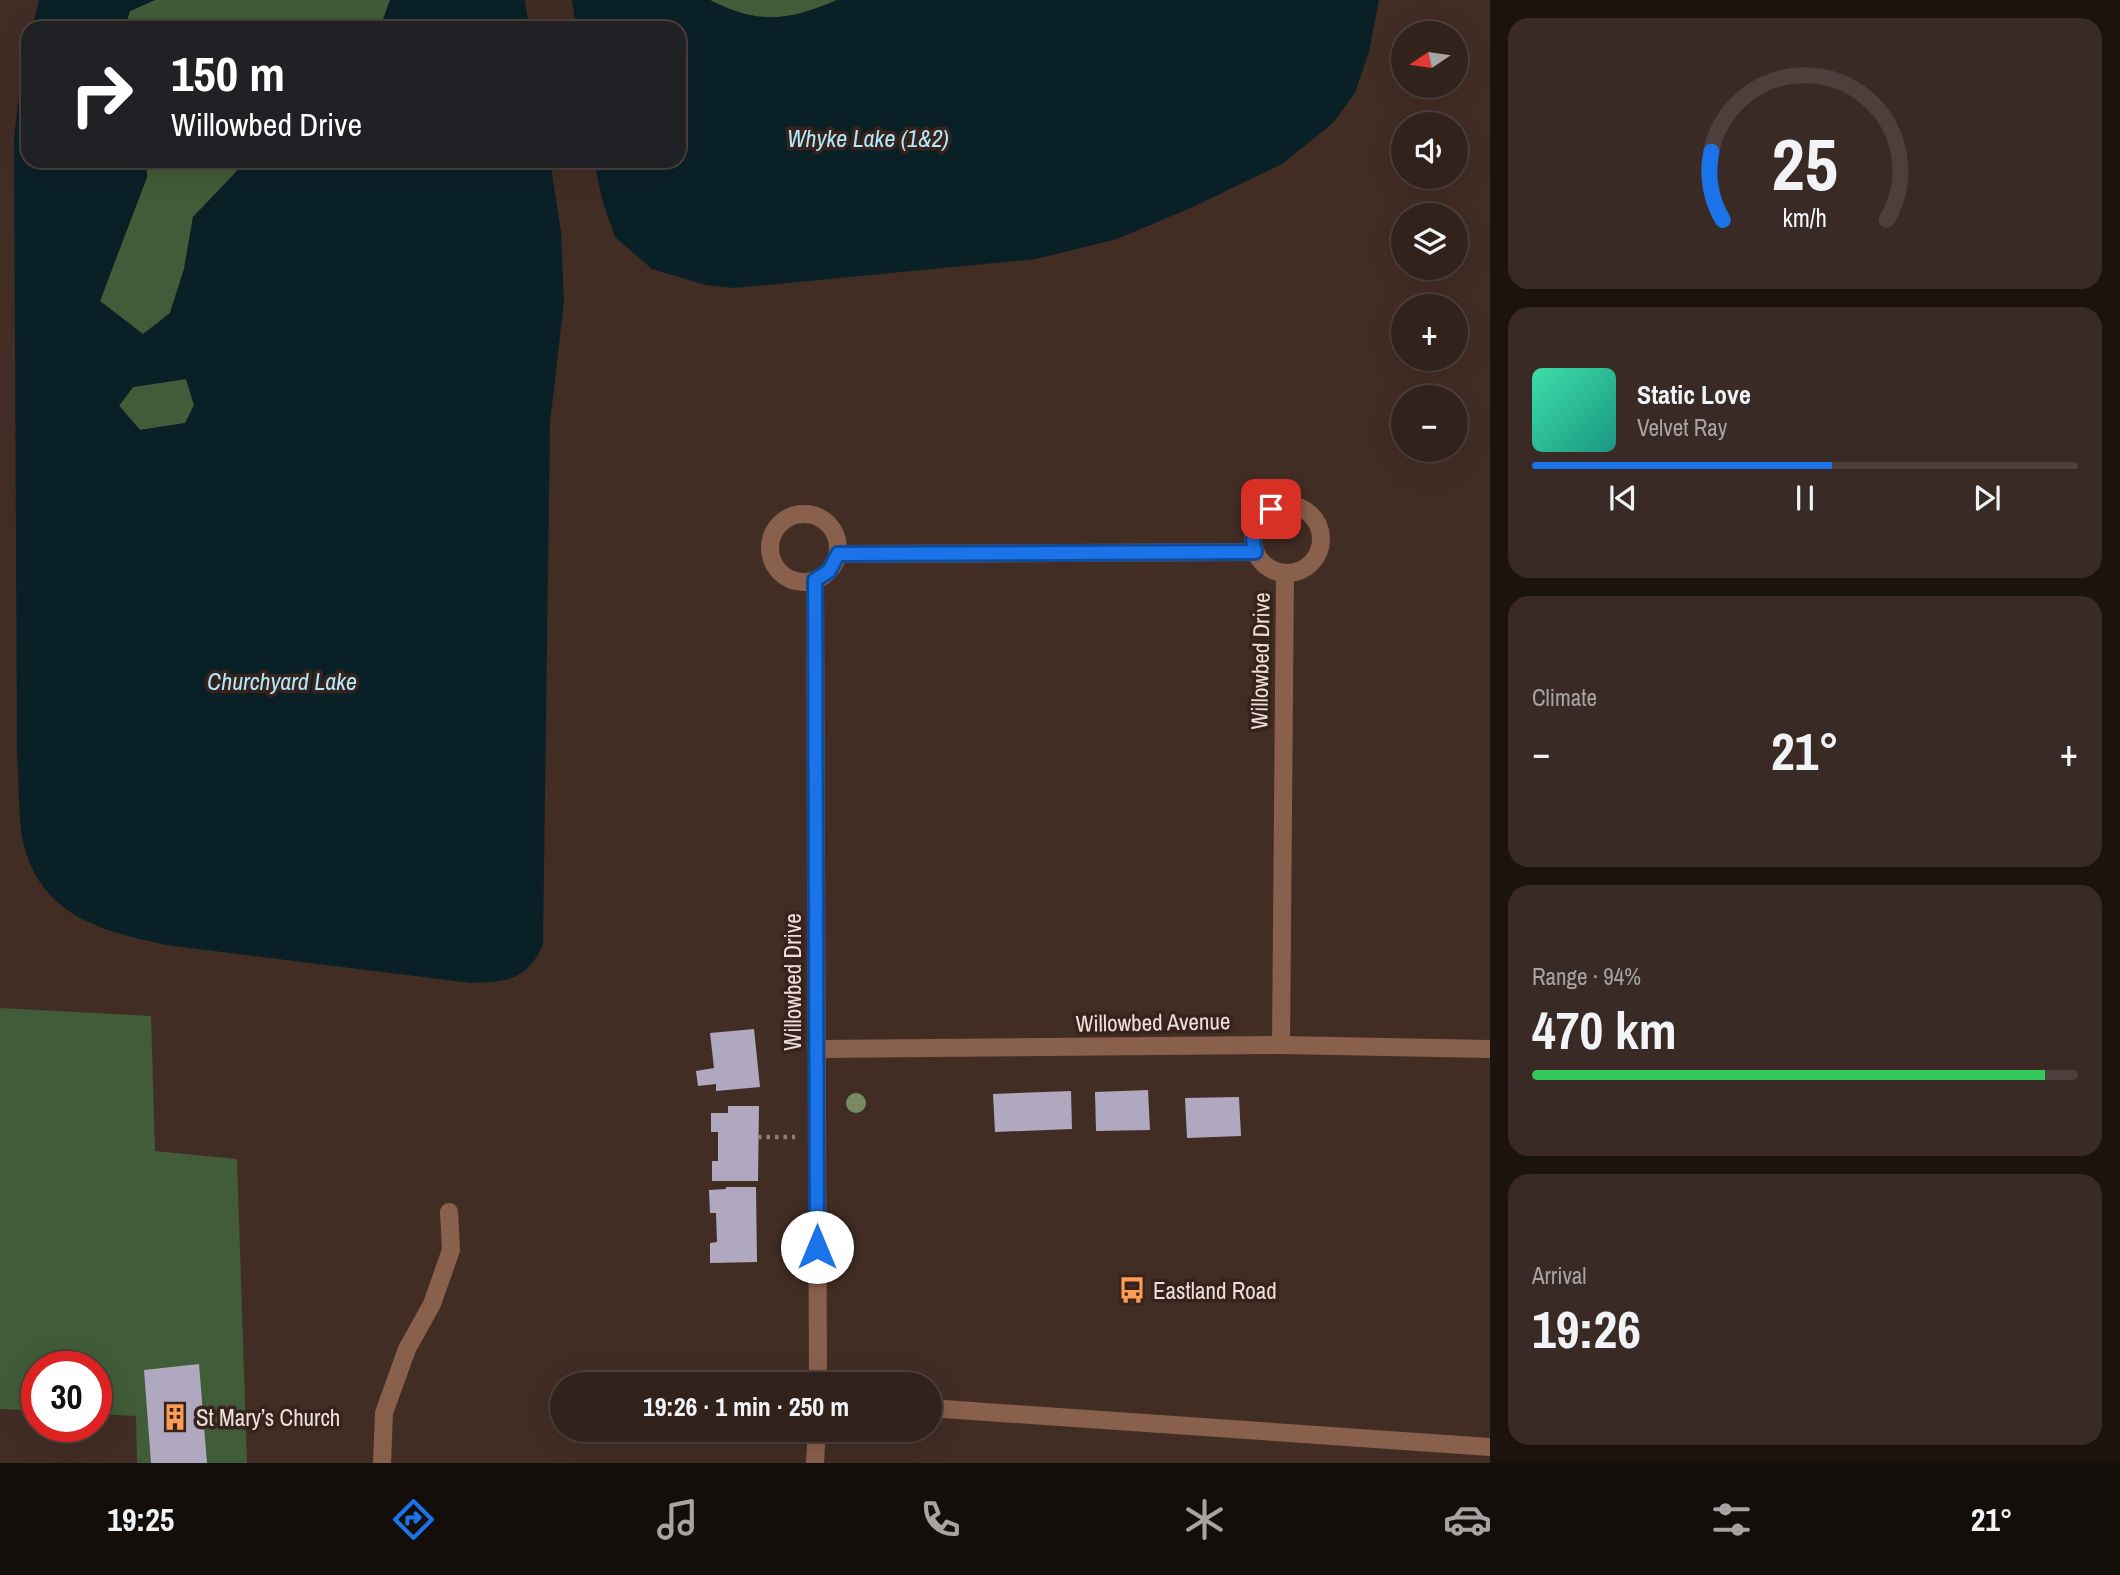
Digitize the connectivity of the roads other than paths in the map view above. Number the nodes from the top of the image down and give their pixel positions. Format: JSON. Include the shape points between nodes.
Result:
{"nodes":[{"id":1,"x":1255,"y":552,"type":"junction"},
{"id":2,"x":838,"y":554,"type":"junction"},
{"id":3,"x":1285,"y":573,"type":"junction"},
{"id":4,"x":815,"y":580,"type":"junction"},
{"id":5,"x":1281,"y":1045,"type":"junction"},
{"id":6,"x":817,"y":1049,"type":"junction"},
{"id":7,"x":1490,"y":1049,"type":"edge"},
{"id":8,"x":449,"y":1212,"type":"dead end"},
{"id":9,"x":818,"y":1372,"type":"edge"},
{"id":10,"x":942,"y":1409,"type":"edge"},
{"id":11,"x":816,"y":1442,"type":"edge"},
{"id":12,"x":1490,"y":1447,"type":"edge"},
{"id":13,"x":382,"y":1463,"type":"edge"},
{"id":14,"x":815,"y":1463,"type":"edge"}],
"edges":[{"from":1,"to":2,"type":"street"},
{"from":1,"to":3,"type":"street","name":"Willowbed Drive","via":[[1264,565]]},
{"from":1,"to":3,"type":"street","name":"Willowbed Drive","via":[[1258,521],[1271,509],[1282,505],[1309,512],[1320,533],[1317,556],[1303,569]]},
{"from":2,"to":4,"type":"street","via":[[829,571]]},
{"from":2,"to":4,"type":"street","via":[[833,531],[811,515],[799,514],[779,525],[770,541],[774,565],[797,582]]},
{"from":3,"to":5,"type":"street","name":"Willowbed Drive"},
{"from":4,"to":6,"type":"street","name":"Willowbed Drive"},
{"from":5,"to":6,"type":"street","name":"Willowbed Avenue"},
{"from":5,"to":7,"type":"street","name":"Willowbed Avenue"},
{"from":6,"to":9,"type":"street","name":"Willowbed Drive"},
{"from":8,"to":13,"type":"street","via":[[451,1250],[384,1413]]},
{"from":10,"to":12,"type":"street"},
{"from":11,"to":14,"type":"street"}]}
